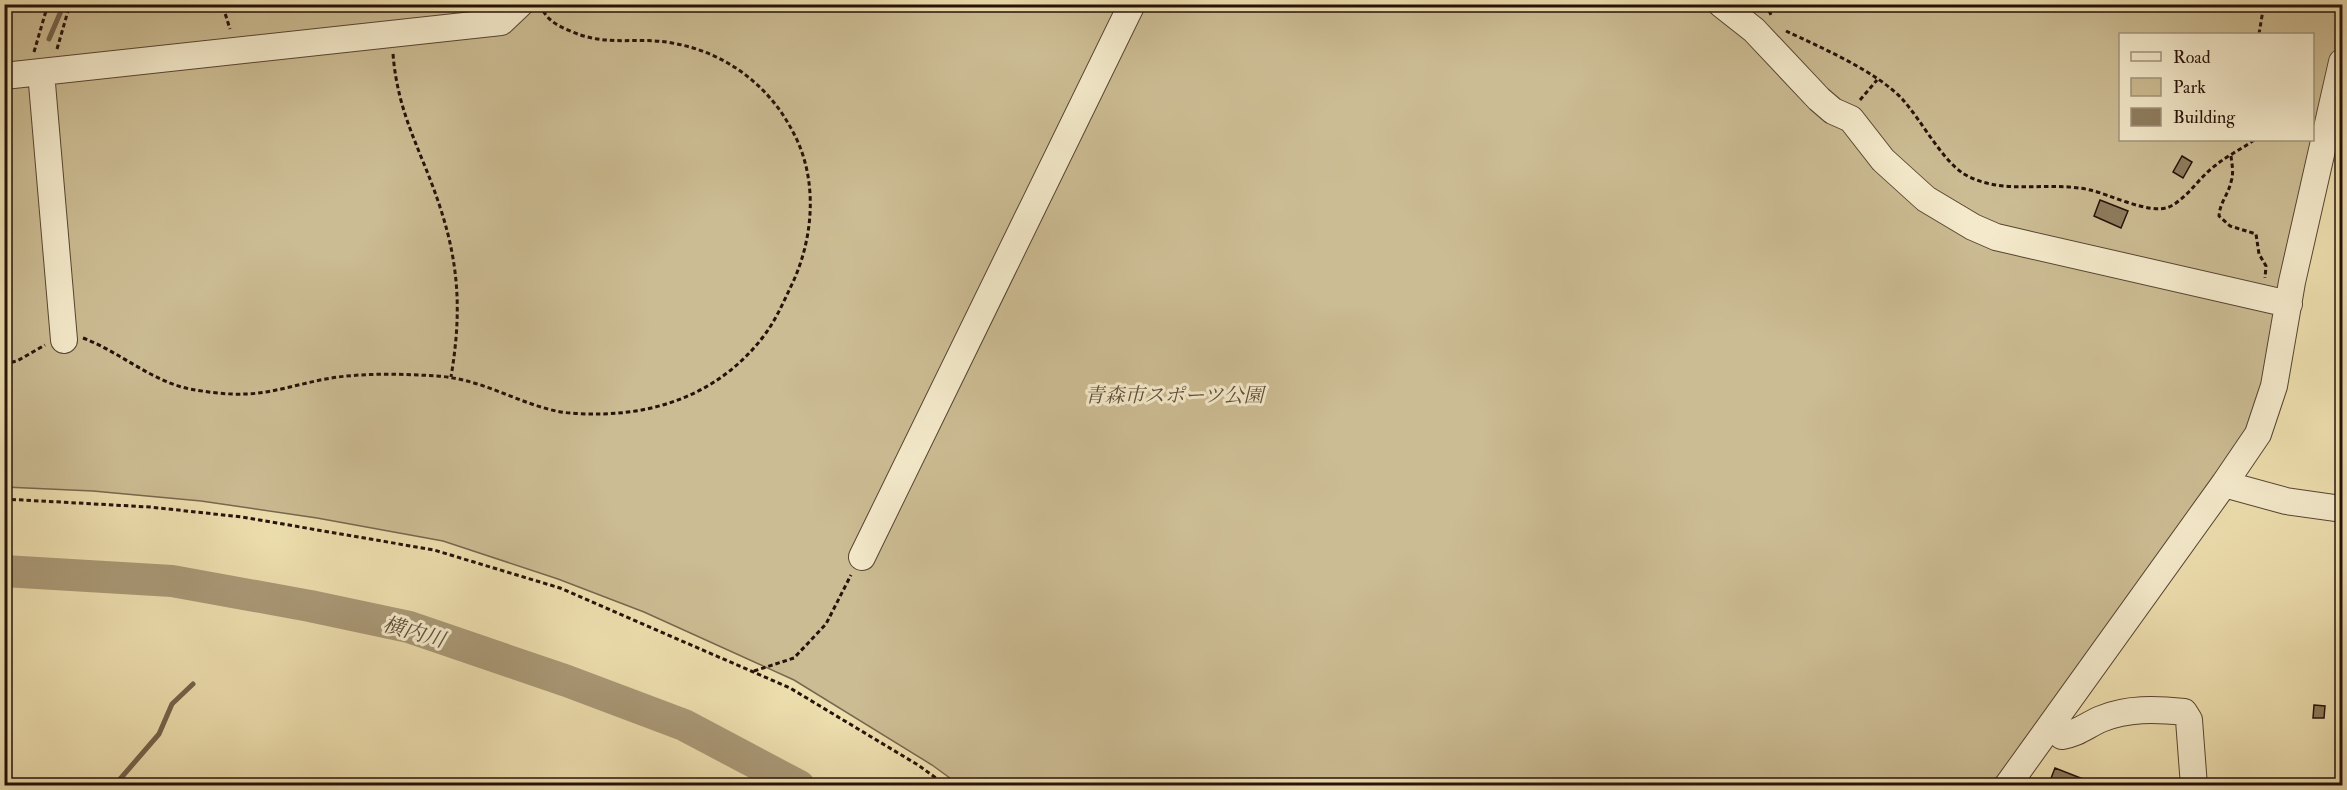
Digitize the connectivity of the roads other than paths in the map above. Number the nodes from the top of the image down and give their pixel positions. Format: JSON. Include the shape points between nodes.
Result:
{"nodes":[{"id":1,"x":520,"y":4,"type":"edge"},
{"id":2,"x":1132,"y":4,"type":"edge"},
{"id":3,"x":1721,"y":4,"type":"edge"},
{"id":4,"x":2343,"y":62,"type":"edge"},
{"id":5,"x":31,"y":73,"type":"edge"},
{"id":6,"x":2289,"y":304,"type":"junction"},
{"id":7,"x":64,"y":340,"type":"road end"},
{"id":8,"x":2224,"y":484,"type":"junction"},
{"id":9,"x":2343,"y":509,"type":"edge"},
{"id":10,"x":862,"y":557,"type":"road end"},
{"id":11,"x":2051,"y":725,"type":"junction"},
{"id":12,"x":2007,"y":786,"type":"edge"},
{"id":13,"x":2194,"y":786,"type":"edge"}],
"edges":[{"from":1,"to":5,"type":"street","via":[[501,22]]},
{"from":2,"to":10,"type":"street"},
{"from":3,"to":6,"type":"street","via":[[1754,30],[1819,99],[1851,120],[1883,160],[1926,199],[1973,227],[1996,237]]},
{"from":4,"to":6,"type":"street"},
{"from":5,"to":7,"type":"street"},
{"from":6,"to":8,"type":"street","via":[[2274,386],[2258,434]]},
{"from":8,"to":9,"type":"street","via":[[2286,501]]},
{"from":8,"to":11,"type":"street"},
{"from":11,"to":12,"type":"street"},
{"from":11,"to":13,"type":"street","via":[[2062,736],[2124,711],[2184,712],[2189,720]]}]}
